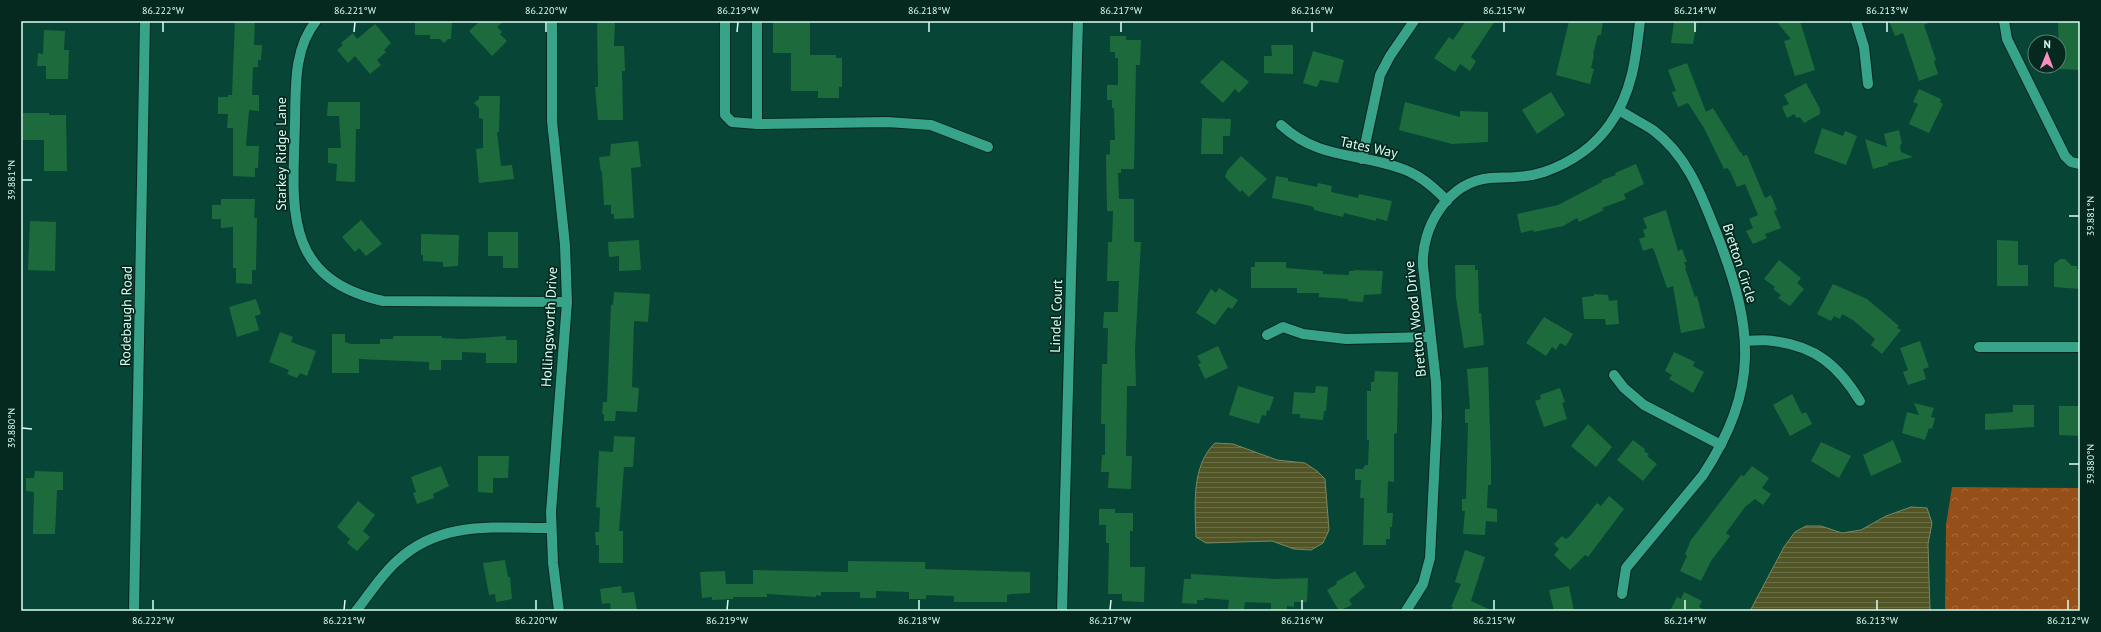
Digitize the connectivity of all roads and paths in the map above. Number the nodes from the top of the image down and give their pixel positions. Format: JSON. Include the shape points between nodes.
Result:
{"nodes":[{"id":1,"x":145,"y":21,"type":"edge"},
{"id":2,"x":316,"y":21,"type":"edge"},
{"id":3,"x":552,"y":21,"type":"edge"},
{"id":4,"x":725,"y":21,"type":"edge"},
{"id":5,"x":757,"y":21,"type":"edge"},
{"id":6,"x":1078,"y":21,"type":"edge"},
{"id":7,"x":1414,"y":21,"type":"edge"},
{"id":8,"x":1640,"y":21,"type":"edge"},
{"id":9,"x":1856,"y":21,"type":"edge"},
{"id":10,"x":2004,"y":21,"type":"edge"},
{"id":11,"x":1868,"y":84,"type":"dead end"},
{"id":12,"x":1619,"y":110,"type":"junction"},
{"id":13,"x":757,"y":124,"type":"junction"},
{"id":14,"x":1281,"y":125,"type":"dead end"},
{"id":15,"x":988,"y":147,"type":"dead end"},
{"id":16,"x":1362,"y":159,"type":"junction"},
{"id":17,"x":2080,"y":164,"type":"edge"},
{"id":18,"x":1447,"y":201,"type":"junction"},
{"id":19,"x":567,"y":302,"type":"junction"},
{"id":20,"x":1267,"y":335,"type":"dead end"},
{"id":21,"x":1430,"y":337,"type":"junction"},
{"id":22,"x":1745,"y":341,"type":"junction"},
{"id":23,"x":1979,"y":347,"type":"dead end"},
{"id":24,"x":2080,"y":347,"type":"edge"},
{"id":25,"x":1614,"y":376,"type":"dead end"},
{"id":26,"x":1860,"y":401,"type":"dead end"},
{"id":27,"x":1721,"y":446,"type":"junction"},
{"id":28,"x":551,"y":528,"type":"junction"},
{"id":29,"x":1622,"y":594,"type":"dead end"},
{"id":30,"x":134,"y":611,"type":"edge"},
{"id":31,"x":356,"y":611,"type":"edge"},
{"id":32,"x":559,"y":611,"type":"edge"},
{"id":33,"x":1062,"y":611,"type":"edge"},
{"id":34,"x":1406,"y":611,"type":"edge"}],
"edges":[{"from":1,"to":30,"type":"street","name":"Rodebaugh Road"},
{"from":2,"to":19,"type":"street","name":"Starkey Ridge Lane","via":[[303,45],[297,66],[293,195],[300,237],[315,262],[345,288],[383,300]]},
{"from":3,"to":19,"type":"street","name":"Hollingsworth Drive","via":[[552,121],[565,245]]},
{"from":4,"to":13,"type":"street","via":[[725,115],[732,122]]},
{"from":5,"to":13,"type":"street"},
{"from":6,"to":33,"type":"street","name":"Lindel Court"},
{"from":7,"to":16,"type":"street","via":[[1380,74]]},
{"from":8,"to":12,"type":"street","name":"Bretton Wood Drive","via":[[1633,74]]},
{"from":9,"to":11,"type":"street","via":[[1864,47]]},
{"from":10,"to":17,"type":"street","via":[[2007,39],[2065,156],[2071,162]]},
{"from":12,"to":18,"type":"street","name":"Bretton Wood Drive","via":[[1598,138],[1566,162],[1528,176],[1478,181]]},
{"from":12,"to":22,"type":"street","name":"Bretton Circle","via":[[1658,135],[1678,154],[1690,171],[1736,286]]},
{"from":13,"to":15,"type":"street","via":[[887,122],[931,125]]},
{"from":14,"to":16,"type":"street","name":"Tates Way","via":[[1315,148]]},
{"from":16,"to":18,"type":"street","name":"Tates Way","via":[[1401,168],[1428,182]]},
{"from":18,"to":21,"type":"street","name":"Bretton Wood Drive","via":[[1428,229],[1423,249]]},
{"from":19,"to":28,"type":"street","name":"Hollingsworth Drive"},
{"from":20,"to":21,"type":"street","via":[[1283,327],[1303,334],[1346,339]]},
{"from":21,"to":34,"type":"street","name":"Bretton Wood Drive","via":[[1437,411],[1430,551],[1423,584]]},
{"from":22,"to":26,"type":"street","via":[[1771,340],[1798,345],[1811,351],[1834,367],[1848,382]]},
{"from":22,"to":27,"type":"street","name":"Bretton Circle","via":[[1739,399]]},
{"from":23,"to":24,"type":"street"},
{"from":25,"to":27,"type":"street","via":[[1644,405]]},
{"from":27,"to":29,"type":"street","name":"Bretton Circle","via":[[1703,475],[1626,568]]},
{"from":28,"to":31,"type":"street","via":[[467,528],[432,537],[414,547],[393,564]]},
{"from":28,"to":32,"type":"street","name":"Hollingsworth Drive"}]}
